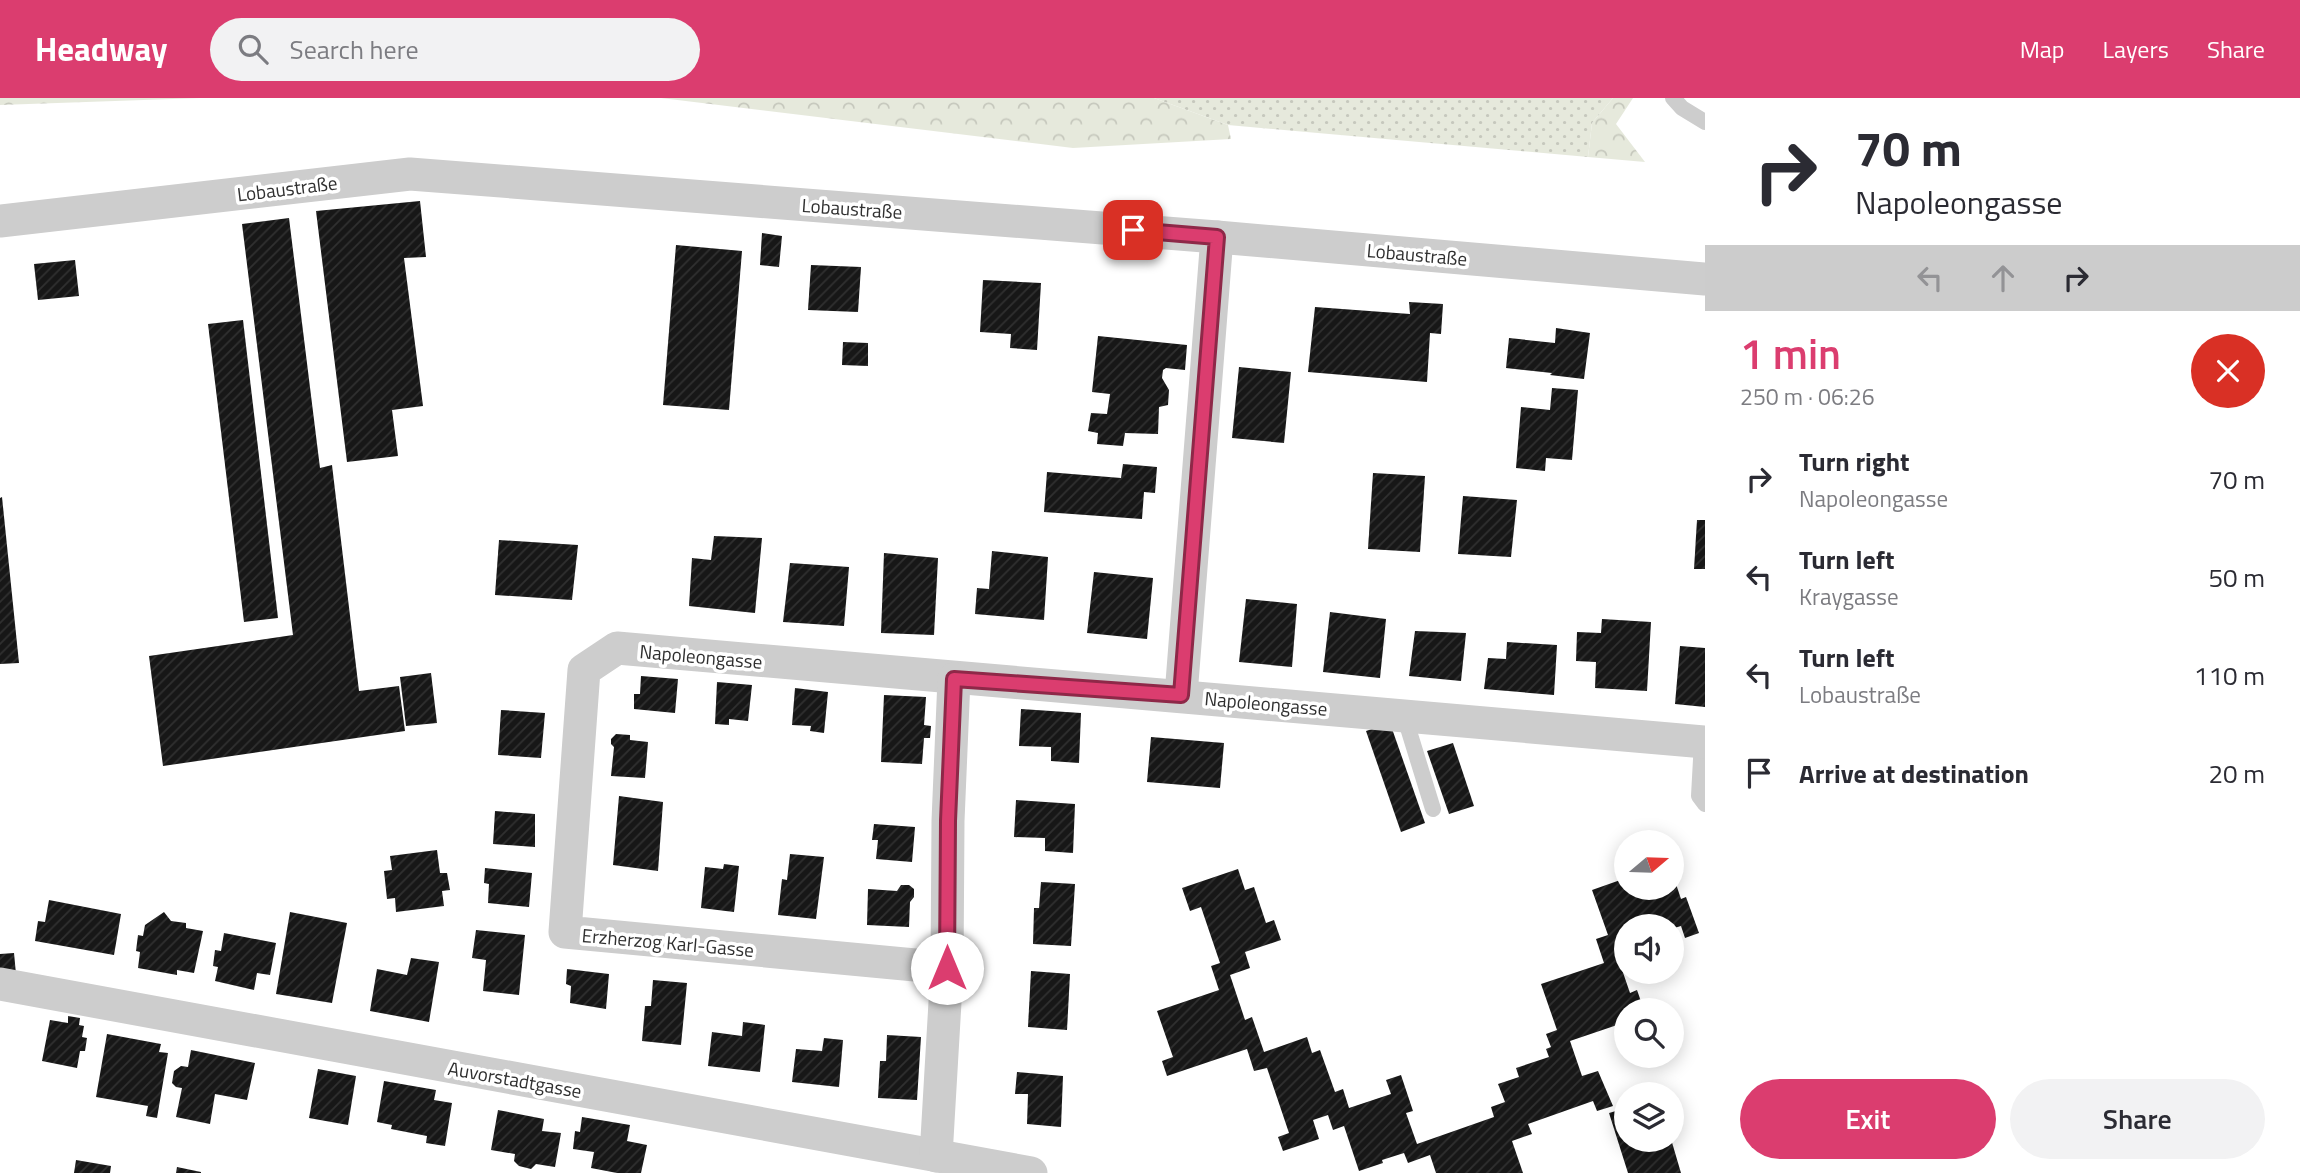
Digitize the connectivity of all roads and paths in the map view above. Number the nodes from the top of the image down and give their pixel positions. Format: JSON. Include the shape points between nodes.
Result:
{"nodes":[{"id":1,"x":1674,"y":98,"type":"edge"},
{"id":2,"x":1705,"y":122,"type":"edge"},
{"id":3,"x":0,"y":220,"type":"edge"},
{"id":4,"x":1217,"y":237,"type":"junction"},
{"id":5,"x":1705,"y":279,"type":"edge"},
{"id":6,"x":617,"y":648,"type":"joint"},
{"id":7,"x":954,"y":679,"type":"junction"},
{"id":8,"x":1181,"y":695,"type":"junction"},
{"id":9,"x":1404,"y":715,"type":"junction"},
{"id":10,"x":1703,"y":742,"type":"edge"},
{"id":11,"x":1705,"y":804,"type":"edge"},
{"id":12,"x":1433,"y":809,"type":"dead end"},
{"id":13,"x":947,"y":968,"type":"junction"},
{"id":14,"x":0,"y":984,"type":"edge"},
{"id":15,"x":936,"y":1156,"type":"junction"},
{"id":16,"x":978,"y":1168,"type":"edge"},
{"id":17,"x":1031,"y":1173,"type":"edge"}],
"edges":[{"from":1,"to":2,"type":"lane"},
{"from":3,"to":4,"type":"street","name":"Lobaustraße","via":[[410,174]]},
{"from":4,"to":5,"type":"street","name":"Lobaustraße"},
{"from":4,"to":8,"type":"street"},
{"from":6,"to":7,"type":"street","name":"Napoleongasse"},
{"from":6,"to":13,"type":"street","name":"Erzherzog Karl-Gasse","via":[[584,670],[565,932]]},
{"from":7,"to":8,"type":"street","name":"Napoleongasse"},
{"from":7,"to":13,"type":"street"},
{"from":8,"to":9,"type":"street","name":"Napoleongasse"},
{"from":9,"to":10,"type":"street","name":"Napoleongasse"},
{"from":9,"to":12,"type":"lane"},
{"from":10,"to":11,"type":"lane","via":[[1699,796]]},
{"from":13,"to":15,"type":"street"},
{"from":14,"to":15,"type":"street","name":"Auvorstadtgasse"},
{"from":15,"to":16,"type":"street","name":"Auvorstadtgasse"},
{"from":16,"to":17,"type":"street","name":"Auvorstadtgasse"}]}
